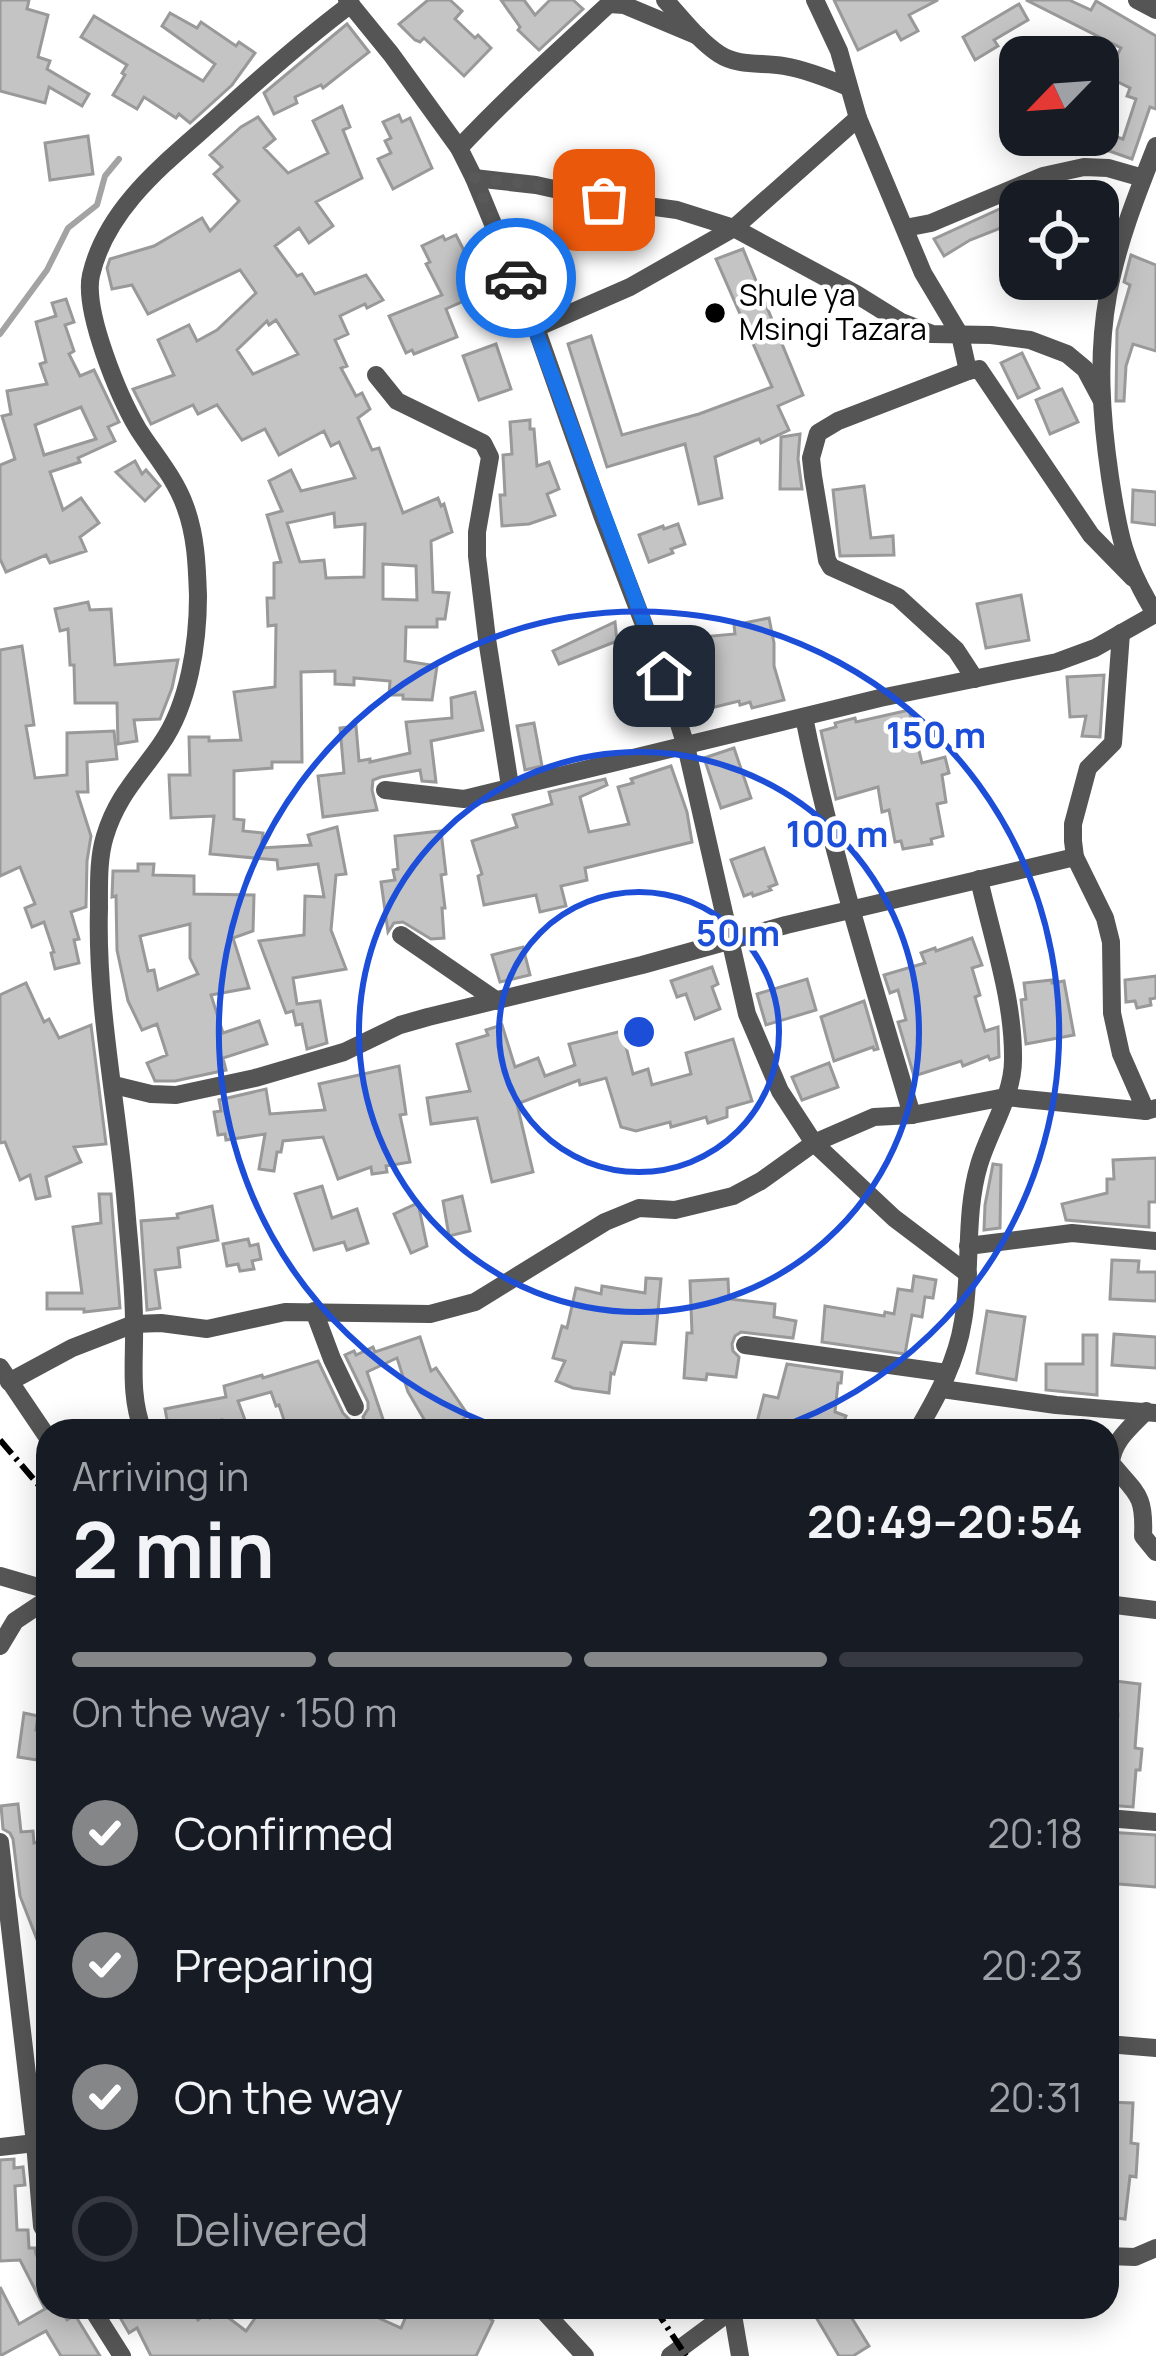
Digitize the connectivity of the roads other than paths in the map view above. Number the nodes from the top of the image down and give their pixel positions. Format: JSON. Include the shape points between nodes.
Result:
{"nodes":[{"id":1,"x":665,"y":0,"type":"edge"},
{"id":2,"x":815,"y":0,"type":"edge"},
{"id":3,"x":1137,"y":0,"type":"edge"},
{"id":4,"x":349,"y":2,"type":"edge"},
{"id":5,"x":1156,"y":10,"type":"edge"},
{"id":6,"x":698,"y":36,"type":"junction"},
{"id":7,"x":848,"y":87,"type":"junction"},
{"id":8,"x":858,"y":118,"type":"junction"},
{"id":9,"x":1156,"y":146,"type":"edge"},
{"id":10,"x":459,"y":148,"type":"junction"},
{"id":11,"x":475,"y":178,"type":"junction"},
{"id":12,"x":1143,"y":178,"type":"junction"},
{"id":13,"x":734,"y":228,"type":"junction"},
{"id":14,"x":905,"y":228,"type":"junction"},
{"id":15,"x":536,"y":328,"type":"junction"},
{"id":16,"x":960,"y":334,"type":"junction"},
{"id":17,"x":968,"y":371,"type":"junction"},
{"id":18,"x":376,"y":375,"type":"dead end"},
{"id":19,"x":1101,"y":399,"type":"junction"},
{"id":20,"x":1133,"y":578,"type":"junction"},
{"id":21,"x":1156,"y":614,"type":"edge"},
{"id":22,"x":1121,"y":632,"type":"junction"},
{"id":23,"x":974,"y":679,"type":"junction"},
{"id":24,"x":805,"y":717,"type":"junction"},
{"id":25,"x":686,"y":746,"type":"junction"},
{"id":26,"x":510,"y":786,"type":"junction"},
{"id":27,"x":385,"y":790,"type":"dead end"},
{"id":28,"x":1076,"y":856,"type":"junction"},
{"id":29,"x":979,"y":879,"type":"junction"},
{"id":30,"x":850,"y":911,"type":"junction"},
{"id":31,"x":400,"y":935,"type":"dead end"},
{"id":32,"x":730,"y":939,"type":"junction"},
{"id":33,"x":497,"y":1001,"type":"junction"},
{"id":34,"x":114,"y":1084,"type":"junction"},
{"id":35,"x":1005,"y":1097,"type":"junction"},
{"id":36,"x":1151,"y":1110,"type":"edge"},
{"id":37,"x":912,"y":1115,"type":"junction"},
{"id":38,"x":814,"y":1143,"type":"junction"},
{"id":39,"x":1156,"y":1241,"type":"edge"},
{"id":40,"x":968,"y":1246,"type":"junction"},
{"id":41,"x":968,"y":1274,"type":"junction"},
{"id":42,"x":314,"y":1311,"type":"junction"},
{"id":43,"x":134,"y":1324,"type":"junction"},
{"id":44,"x":745,"y":1345,"type":"dead end"},
{"id":45,"x":4,"y":1374,"type":"edge"},
{"id":46,"x":945,"y":1381,"type":"junction"},
{"id":47,"x":355,"y":1407,"type":"dead end"},
{"id":48,"x":1151,"y":1412,"type":"edge"},
{"id":49,"x":138,"y":1419,"type":"edge"},
{"id":50,"x":924,"y":1419,"type":"edge"},
{"id":51,"x":36,"y":1421,"type":"edge"},
{"id":52,"x":1119,"y":1439,"type":"edge"},
{"id":53,"x":1119,"y":1474,"type":"edge"},
{"id":54,"x":1156,"y":1552,"type":"edge"},
{"id":55,"x":0,"y":1576,"type":"edge"},
{"id":56,"x":36,"y":1586,"type":"edge"},
{"id":57,"x":1119,"y":1605,"type":"edge"},
{"id":58,"x":36,"y":1607,"type":"edge"},
{"id":59,"x":1156,"y":1610,"type":"edge"},
{"id":60,"x":0,"y":1646,"type":"edge"},
{"id":61,"x":1119,"y":1819,"type":"edge"},
{"id":62,"x":1156,"y":1822,"type":"edge"},
{"id":63,"x":0,"y":1842,"type":"edge"},
{"id":64,"x":1119,"y":2045,"type":"edge"},
{"id":65,"x":1156,"y":2048,"type":"edge"},
{"id":66,"x":35,"y":2143,"type":"junction"},
{"id":67,"x":0,"y":2146,"type":"edge"},
{"id":68,"x":36,"y":2155,"type":"edge"},
{"id":69,"x":1156,"y":2248,"type":"edge"},
{"id":70,"x":1119,"y":2257,"type":"edge"},
{"id":71,"x":99,"y":2319,"type":"edge"},
{"id":72,"x":551,"y":2319,"type":"edge"},
{"id":73,"x":718,"y":2319,"type":"edge"},
{"id":74,"x":734,"y":2319,"type":"edge"},
{"id":75,"x":122,"y":2356,"type":"edge"},
{"id":76,"x":585,"y":2356,"type":"edge"},
{"id":77,"x":670,"y":2356,"type":"edge"},
{"id":78,"x":740,"y":2356,"type":"edge"}],
"edges":[{"from":1,"to":6,"type":"street"},
{"from":2,"to":7,"type":"street"},
{"from":3,"to":5,"type":"street"},
{"from":4,"to":10,"type":"street"},
{"from":4,"to":34,"type":"street","via":[[130,198],[89,280],[92,316],[134,422],[185,506],[198,599],[176,717],[130,782],[103,840],[98,949]]},
{"from":6,"to":7,"type":"street","via":[[736,62],[782,65]]},
{"from":6,"to":10,"type":"street","via":[[609,4]]},
{"from":7,"to":8,"type":"street"},
{"from":8,"to":13,"type":"street"},
{"from":8,"to":14,"type":"street"},
{"from":9,"to":12,"type":"street"},
{"from":10,"to":11,"type":"street"},
{"from":11,"to":13,"type":"street","via":[[677,210]]},
{"from":11,"to":15,"type":"street"},
{"from":12,"to":14,"type":"street","via":[[1108,168],[1064,171]]},
{"from":12,"to":19,"type":"street","via":[[1108,290]]},
{"from":13,"to":15,"type":"street"},
{"from":13,"to":16,"type":"street","via":[[901,322]]},
{"from":14,"to":16,"type":"street"},
{"from":15,"to":25,"type":"street"},
{"from":16,"to":17,"type":"street"},
{"from":16,"to":19,"type":"street","via":[[1030,340],[1067,354]]},
{"from":17,"to":20,"type":"street","via":[[979,369],[1091,535]]},
{"from":17,"to":23,"type":"street","via":[[838,421],[818,433],[812,458],[831,567],[898,597],[956,650]]},
{"from":18,"to":26,"type":"street","via":[[397,401],[488,449],[477,556]]},
{"from":19,"to":20,"type":"street","via":[[1120,540]]},
{"from":20,"to":21,"type":"street"},
{"from":21,"to":22,"type":"street"},
{"from":22,"to":23,"type":"street","via":[[1077,656]]},
{"from":22,"to":28,"type":"street","via":[[1115,735],[1088,768],[1073,824]]},
{"from":23,"to":24,"type":"street"},
{"from":24,"to":25,"type":"street"},
{"from":24,"to":30,"type":"street"},
{"from":25,"to":26,"type":"street"},
{"from":25,"to":32,"type":"street"},
{"from":26,"to":27,"type":"street","via":[[464,799]]},
{"from":28,"to":29,"type":"street"},
{"from":28,"to":36,"type":"street","via":[[1111,942],[1121,1054]]},
{"from":29,"to":30,"type":"street"},
{"from":29,"to":35,"type":"street","via":[[1010,1019],[1014,1065]]},
{"from":30,"to":32,"type":"street"},
{"from":30,"to":37,"type":"street"},
{"from":31,"to":33,"type":"street"},
{"from":32,"to":33,"type":"street"},
{"from":32,"to":38,"type":"street","via":[[747,1014],[780,1091]]},
{"from":33,"to":34,"type":"street","via":[[400,1025],[344,1052],[255,1078],[176,1095]]},
{"from":34,"to":43,"type":"street"},
{"from":35,"to":36,"type":"street"},
{"from":35,"to":37,"type":"street"},
{"from":35,"to":40,"type":"street","via":[[978,1168]]},
{"from":37,"to":38,"type":"street","via":[[874,1117]]},
{"from":38,"to":41,"type":"street"},
{"from":38,"to":42,"type":"street","via":[[734,1196],[675,1210],[639,1208],[605,1222],[475,1302],[430,1314]]},
{"from":39,"to":40,"type":"street","via":[[1072,1233]]},
{"from":40,"to":41,"type":"street"},
{"from":41,"to":46,"type":"street"},
{"from":42,"to":43,"type":"street","via":[[207,1329]]},
{"from":42,"to":47,"type":"street"},
{"from":43,"to":45,"type":"street"},
{"from":43,"to":49,"type":"street"},
{"from":44,"to":46,"type":"street"},
{"from":45,"to":51,"type":"street"},
{"from":46,"to":48,"type":"street","via":[[1056,1405]]},
{"from":46,"to":50,"type":"street"},
{"from":48,"to":52,"type":"street"},
{"from":53,"to":54,"type":"street","via":[[1139,1496],[1143,1536]]},
{"from":55,"to":56,"type":"street"},
{"from":57,"to":59,"type":"street"},
{"from":58,"to":60,"type":"street"},
{"from":61,"to":62,"type":"street"},
{"from":63,"to":66,"type":"street"},
{"from":64,"to":65,"type":"street"},
{"from":66,"to":67,"type":"street"},
{"from":66,"to":68,"type":"street"},
{"from":69,"to":70,"type":"street"},
{"from":71,"to":75,"type":"street"},
{"from":72,"to":76,"type":"street"},
{"from":73,"to":77,"type":"street"},
{"from":74,"to":78,"type":"street"}]}
